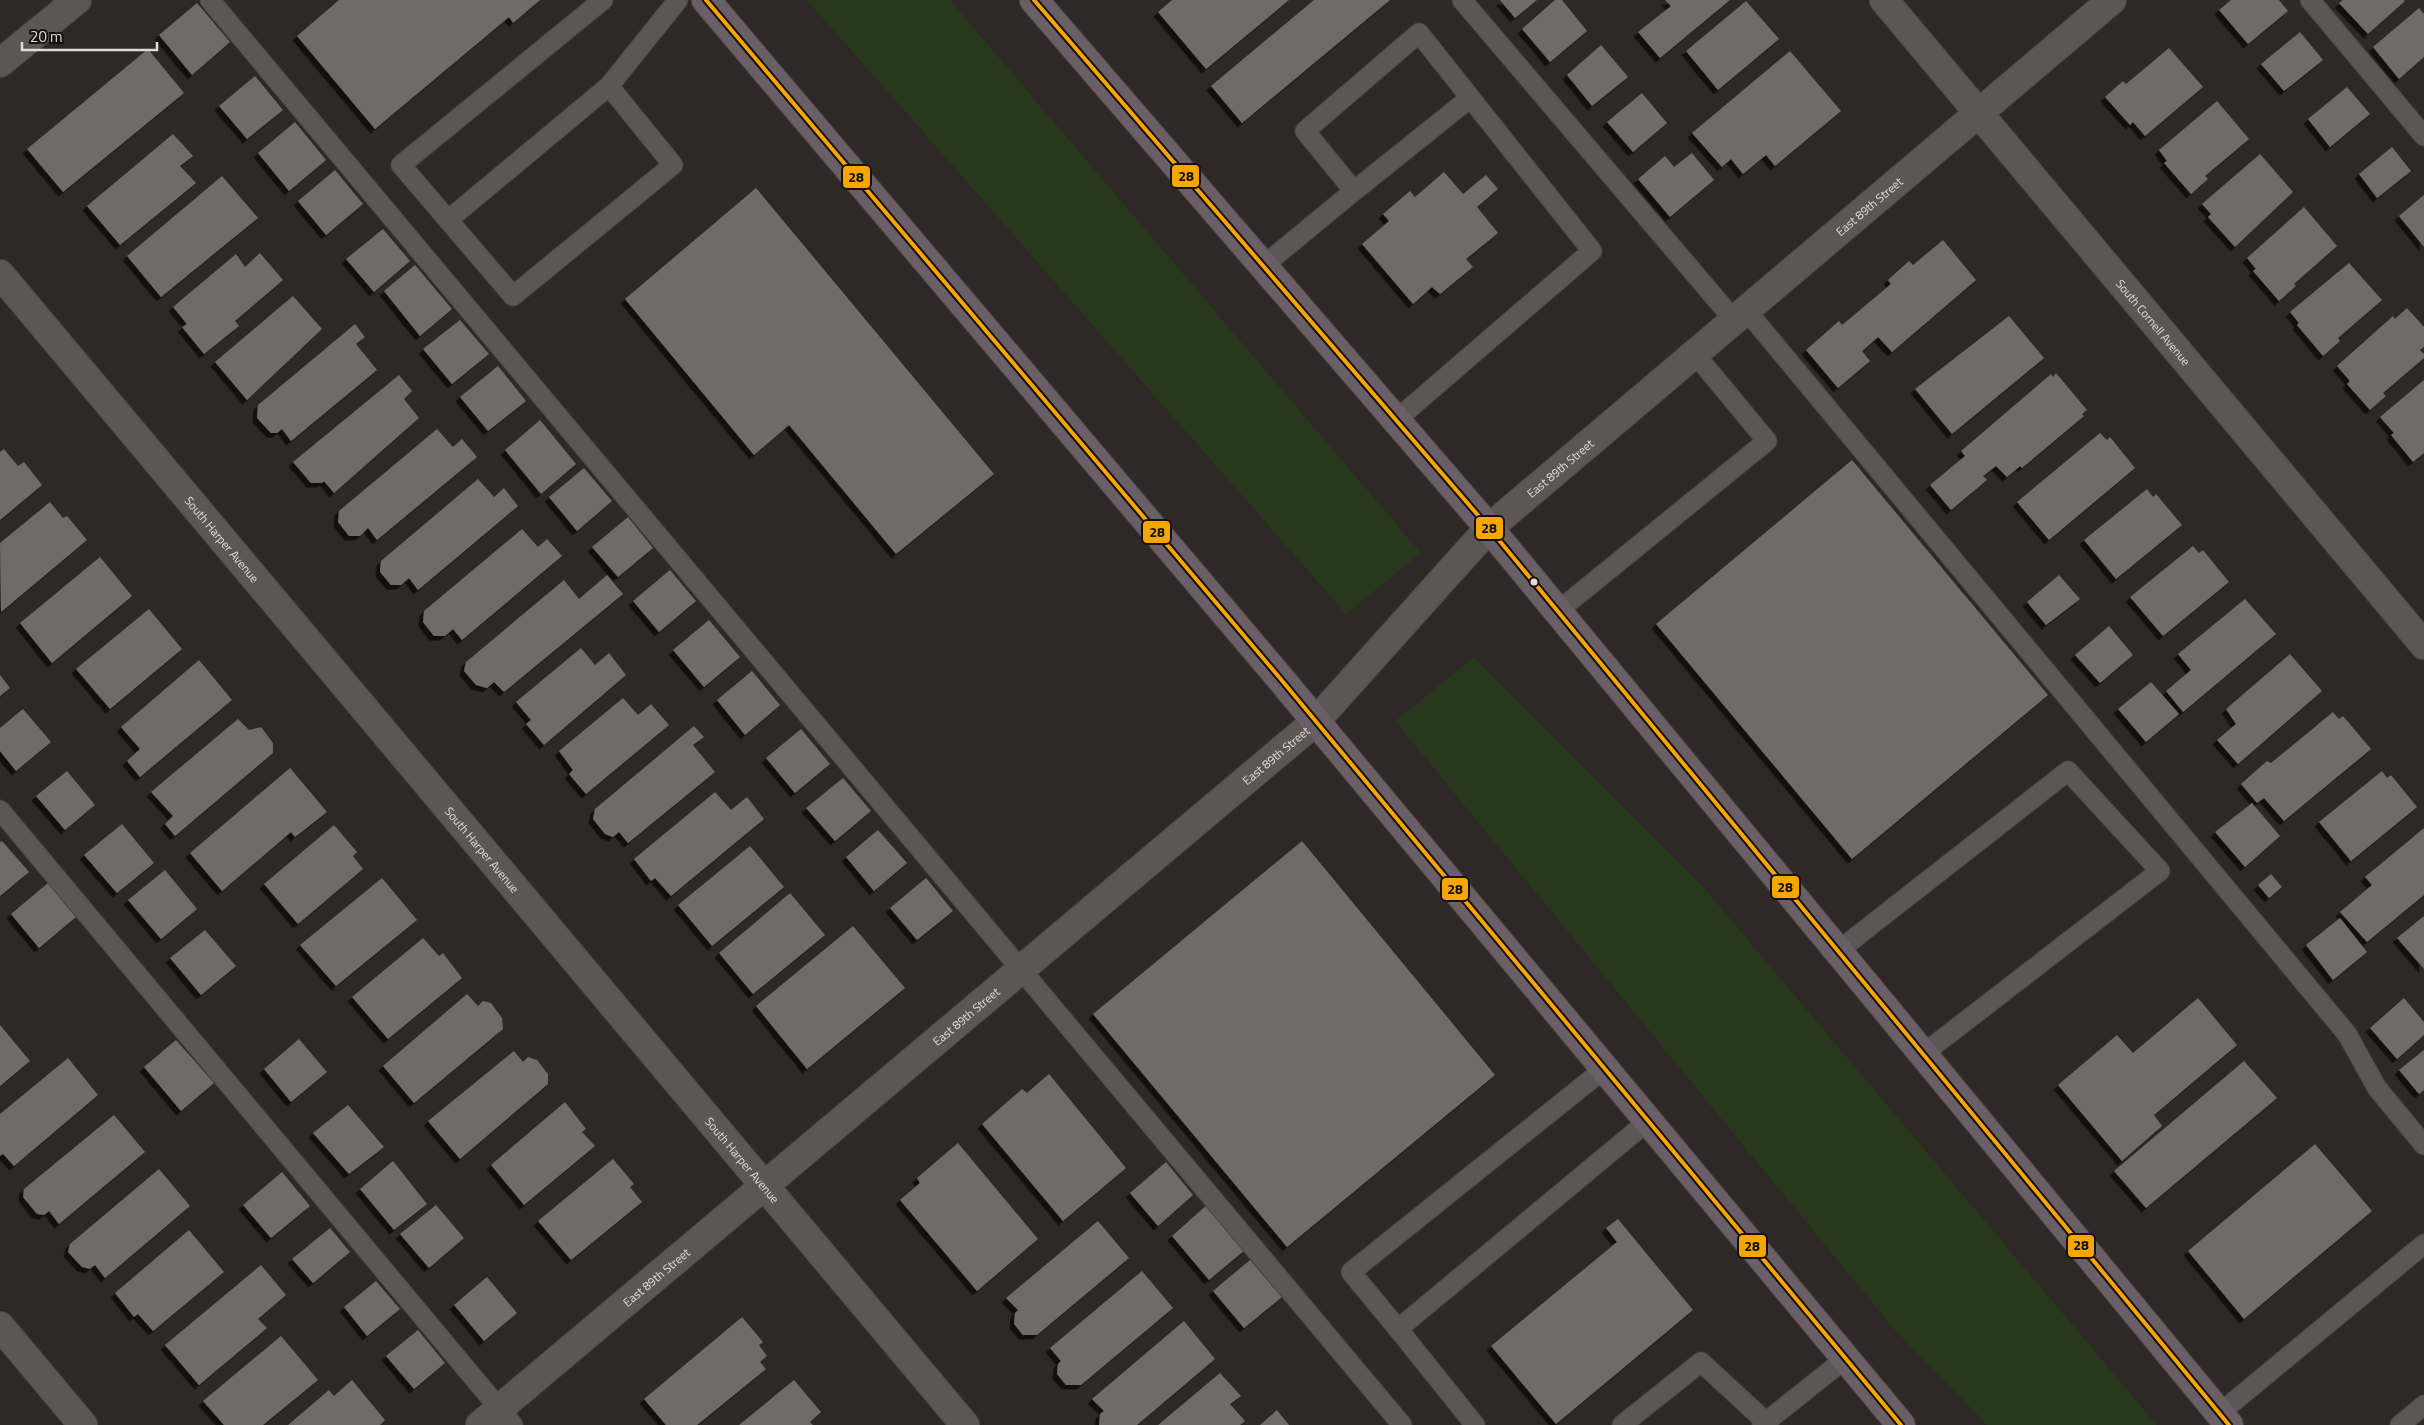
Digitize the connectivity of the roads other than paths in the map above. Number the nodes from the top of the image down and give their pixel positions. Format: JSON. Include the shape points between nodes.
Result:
{"nodes":[{"id":1,"x":77,"y":0,"type":"edge"},
{"id":2,"x":210,"y":0,"type":"edge"},
{"id":3,"x":603,"y":0,"type":"edge"},
{"id":4,"x":678,"y":0,"type":"edge"},
{"id":5,"x":706,"y":0,"type":"edge"},
{"id":6,"x":1034,"y":0,"type":"edge"},
{"id":7,"x":1462,"y":0,"type":"edge"},
{"id":8,"x":1884,"y":0,"type":"edge"},
{"id":9,"x":2112,"y":0,"type":"edge"},
{"id":10,"x":2310,"y":0,"type":"edge"},
{"id":11,"x":0,"y":64,"type":"edge"},
{"id":12,"x":609,"y":86,"type":"junction"},
{"id":13,"x":1470,"y":98,"type":"junction"},
{"id":14,"x":1979,"y":113,"type":"junction"},
{"id":15,"x":2424,"y":136,"type":"edge"},
{"id":16,"x":1354,"y":191,"type":"junction"},
{"id":17,"x":448,"y":220,"type":"junction"},
{"id":18,"x":1263,"y":266,"type":"junction"},
{"id":19,"x":0,"y":274,"type":"edge"},
{"id":20,"x":1740,"y":315,"type":"junction"},
{"id":21,"x":1694,"y":354,"type":"junction"},
{"id":22,"x":1396,"y":420,"type":"junction"},
{"id":23,"x":1489,"y":528,"type":"junction"},
{"id":24,"x":1558,"y":611,"type":"junction"},
{"id":25,"x":2424,"y":645,"type":"edge"},
{"id":26,"x":1315,"y":722,"type":"junction"},
{"id":27,"x":0,"y":810,"type":"edge"},
{"id":28,"x":1838,"y":951,"type":"junction"},
{"id":29,"x":1020,"y":970,"type":"junction"},
{"id":30,"x":1923,"y":1054,"type":"junction"},
{"id":31,"x":1604,"y":1069,"type":"junction"},
{"id":32,"x":1648,"y":1121,"type":"junction"},
{"id":33,"x":2424,"y":1145,"type":"edge"},
{"id":34,"x":764,"y":1186,"type":"junction"},
{"id":35,"x":2424,"y":1244,"type":"edge"},
{"id":36,"x":0,"y":1326,"type":"edge"},
{"id":37,"x":1398,"y":1329,"type":"junction"},
{"id":38,"x":1846,"y":1359,"type":"junction"},
{"id":39,"x":2424,"y":1405,"type":"edge"},
{"id":40,"x":2224,"y":1419,"type":"edge"},
{"id":41,"x":497,"y":1420,"type":"edge"},
{"id":42,"x":1764,"y":1423,"type":"edge"},
{"id":43,"x":83,"y":1425,"type":"edge"},
{"id":44,"x":965,"y":1425,"type":"edge"},
{"id":45,"x":1402,"y":1425,"type":"edge"},
{"id":46,"x":1474,"y":1425,"type":"edge"},
{"id":47,"x":1622,"y":1425,"type":"edge"},
{"id":48,"x":1901,"y":1425,"type":"edge"},
{"id":49,"x":2400,"y":1425,"type":"edge"}],
"edges":[{"from":1,"to":11,"type":"street"},
{"from":2,"to":29,"type":"lane"},
{"from":3,"to":17,"type":"lane","via":[[401,165]]},
{"from":4,"to":12,"type":"lane"},
{"from":5,"to":26,"type":"highway"},
{"from":6,"to":18,"type":"highway"},
{"from":7,"to":20,"type":"lane"},
{"from":8,"to":14,"type":"street","name":"South Cornell Avenue"},
{"from":9,"to":14,"type":"street","name":"East 89th Street"},
{"from":10,"to":15,"type":"lane"},
{"from":12,"to":17,"type":"lane"},
{"from":12,"to":17,"type":"lane","via":[[673,165],[513,296]]},
{"from":13,"to":16,"type":"lane"},
{"from":13,"to":16,"type":"lane","via":[[1419,33],[1305,131]]},
{"from":13,"to":22,"type":"lane","via":[[1592,251]]},
{"from":14,"to":20,"type":"street","name":"East 89th Street"},
{"from":14,"to":25,"type":"street","name":"South Cornell Avenue"},
{"from":16,"to":18,"type":"lane"},
{"from":18,"to":22,"type":"highway"},
{"from":19,"to":34,"type":"street","name":"South Harper Avenue"},
{"from":20,"to":21,"type":"street","name":"East 89th Street"},
{"from":20,"to":33,"type":"lane","via":[[2347,1034],[2377,1088]]},
{"from":21,"to":23,"type":"street","name":"East 89th Street"},
{"from":21,"to":24,"type":"lane","via":[[1767,441]]},
{"from":22,"to":23,"type":"highway"},
{"from":23,"to":24,"type":"highway"},
{"from":23,"to":26,"type":"street","name":"East 89th Street"},
{"from":24,"to":28,"type":"highway"},
{"from":26,"to":29,"type":"street","name":"East 89th Street"},
{"from":26,"to":31,"type":"highway"},
{"from":27,"to":41,"type":"lane"},
{"from":28,"to":30,"type":"highway"},
{"from":28,"to":30,"type":"lane","via":[[2068,771],[2160,871]]},
{"from":29,"to":34,"type":"street","name":"East 89th Street"},
{"from":29,"to":45,"type":"lane"},
{"from":30,"to":40,"type":"highway"},
{"from":31,"to":32,"type":"highway"},
{"from":31,"to":37,"type":"lane","via":[[1352,1272]]},
{"from":32,"to":37,"type":"lane"},
{"from":32,"to":38,"type":"highway"},
{"from":34,"to":41,"type":"street","name":"East 89th Street"},
{"from":34,"to":44,"type":"street","name":"South Harper Avenue"},
{"from":35,"to":40,"type":"lane"},
{"from":36,"to":43,"type":"street"},
{"from":37,"to":46,"type":"lane"},
{"from":38,"to":42,"type":"lane"},
{"from":38,"to":48,"type":"highway"},
{"from":39,"to":49,"type":"lane"},
{"from":42,"to":47,"type":"lane","via":[[1701,1362]]}]}
